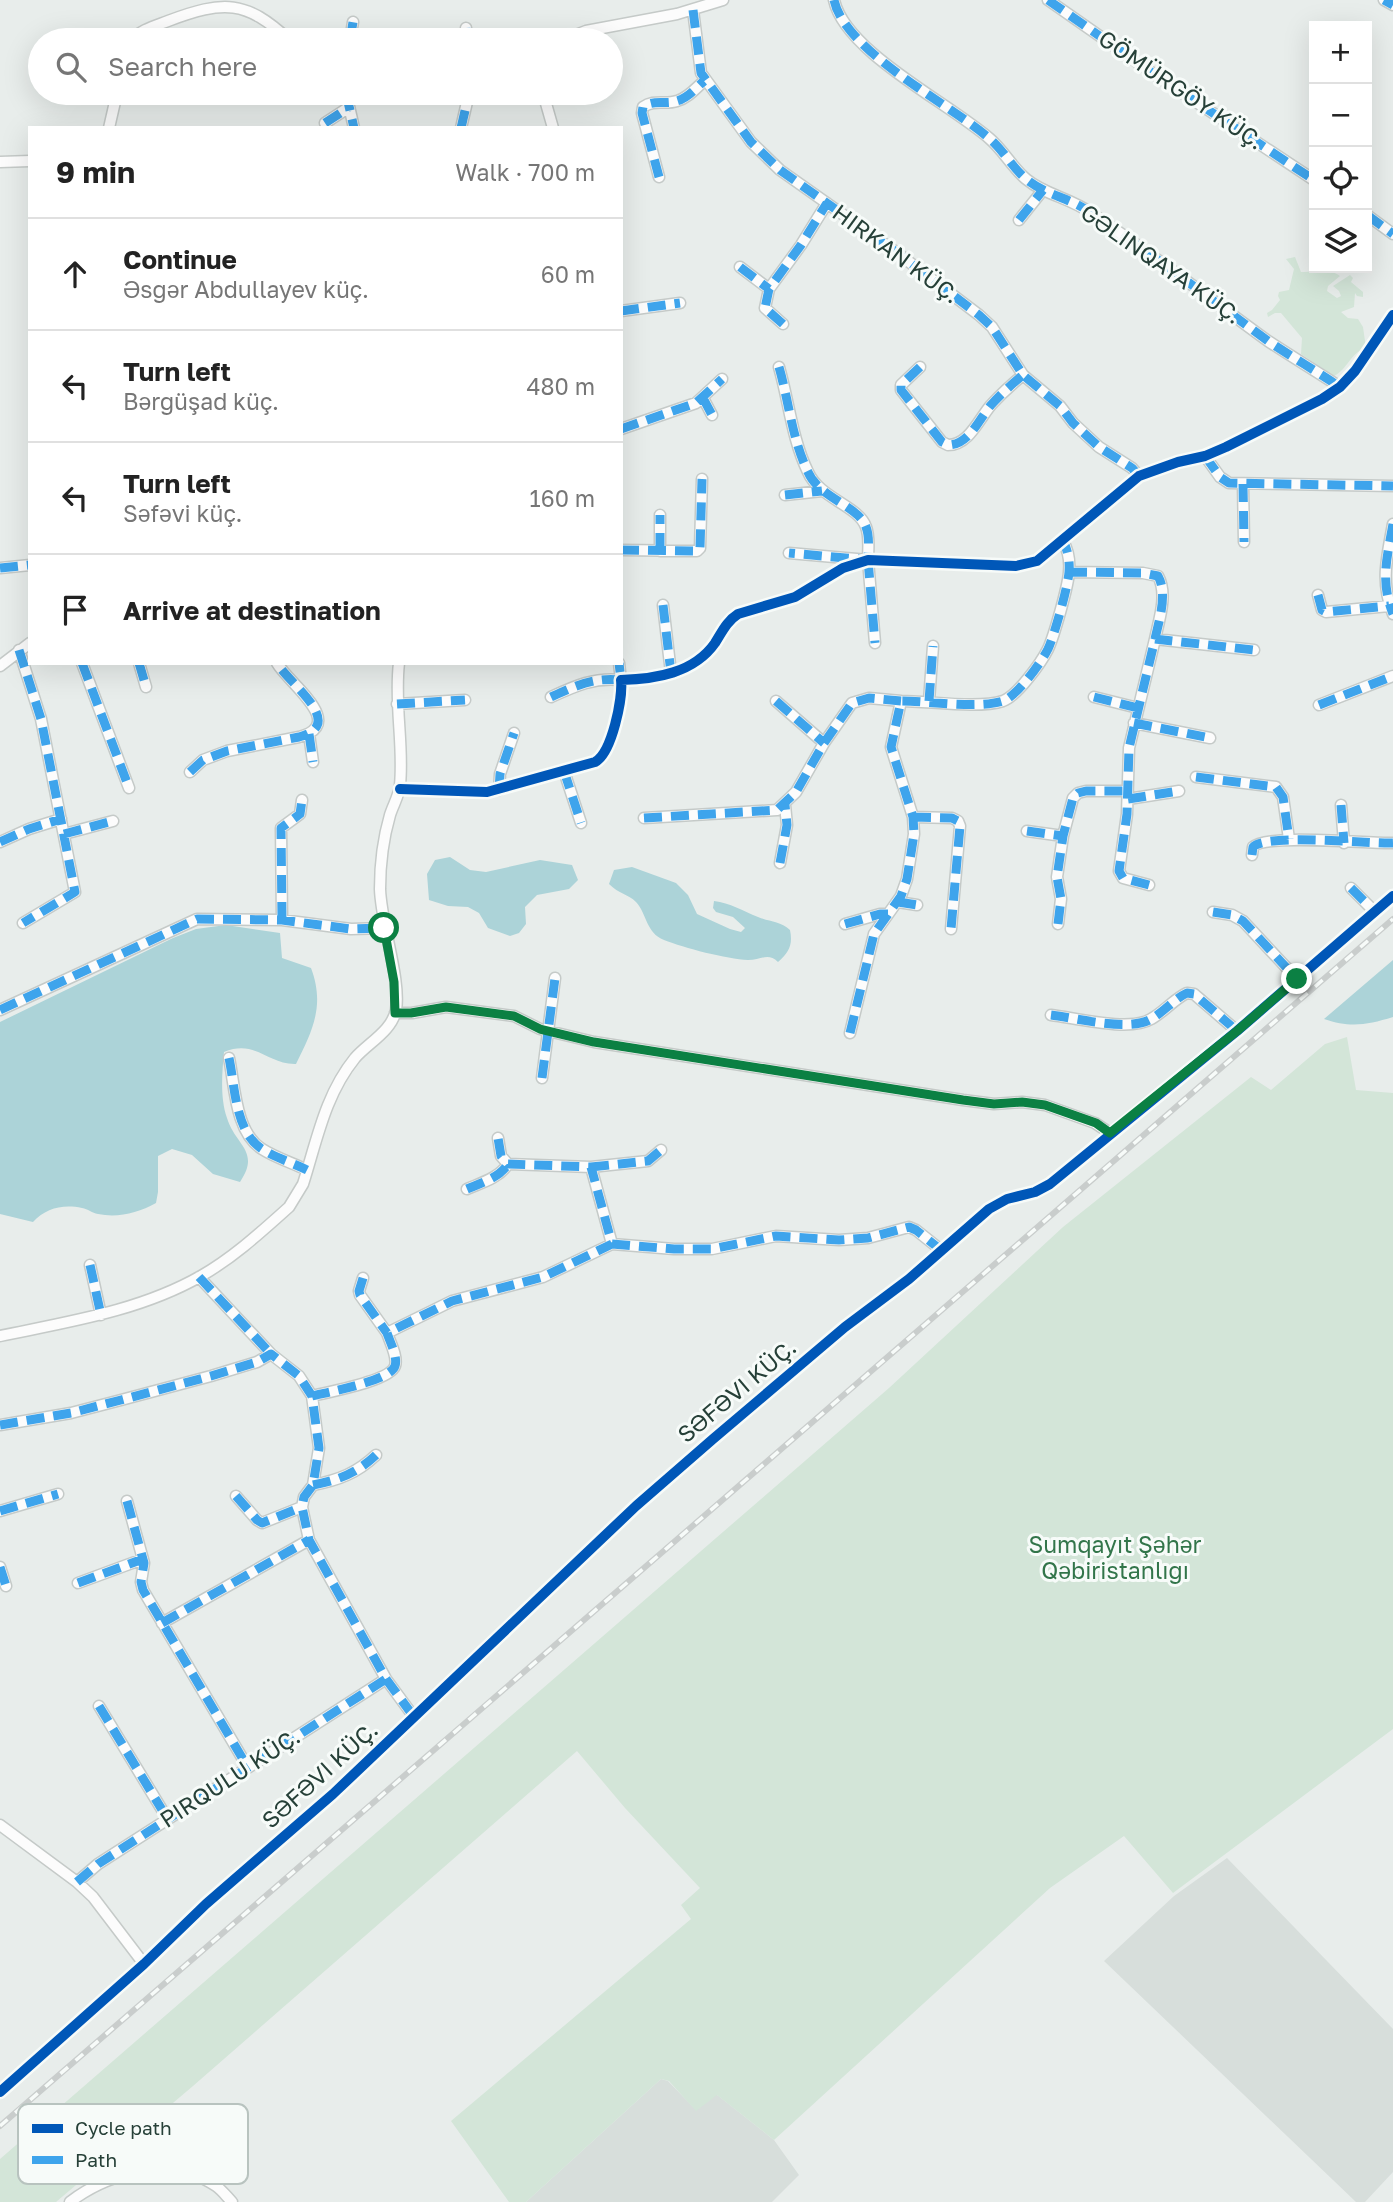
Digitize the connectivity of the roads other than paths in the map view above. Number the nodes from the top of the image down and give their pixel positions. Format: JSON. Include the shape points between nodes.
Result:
{"nodes":[{"id":1,"x":723,"y":0,"type":"edge"},
{"id":2,"x":834,"y":0,"type":"edge"},
{"id":3,"x":1048,"y":0,"type":"edge"},
{"id":4,"x":1384,"y":0,"type":"edge"},
{"id":5,"x":1393,"y":5,"type":"edge"},
{"id":6,"x":693,"y":10,"type":"junction"},
{"id":7,"x":354,"y":22,"type":"dead end"},
{"id":8,"x":151,"y":28,"type":"edge"},
{"id":9,"x":277,"y":28,"type":"edge"},
{"id":10,"x":353,"y":28,"type":"edge"},
{"id":11,"x":600,"y":28,"type":"edge"},
{"id":12,"x":704,"y":81,"type":"junction"},
{"id":13,"x":114,"y":105,"type":"edge"},
{"id":14,"x":348,"y":105,"type":"edge"},
{"id":15,"x":466,"y":105,"type":"edge"},
{"id":16,"x":546,"y":105,"type":"edge"},
{"id":17,"x":348,"y":108,"type":"junction"},
{"id":18,"x":325,"y":123,"type":"dead end"},
{"id":19,"x":109,"y":126,"type":"edge"},
{"id":20,"x":353,"y":126,"type":"edge"},
{"id":21,"x":461,"y":126,"type":"edge"},
{"id":22,"x":552,"y":126,"type":"edge"},
{"id":23,"x":28,"y":161,"type":"edge"},
{"id":24,"x":0,"y":162,"type":"edge"},
{"id":25,"x":659,"y":177,"type":"dead end"},
{"id":26,"x":1309,"y":177,"type":"edge"},
{"id":27,"x":1043,"y":190,"type":"junction"},
{"id":28,"x":827,"y":203,"type":"junction"},
{"id":29,"x":1372,"y":219,"type":"edge"},
{"id":30,"x":1019,"y":220,"type":"dead end"},
{"id":31,"x":1393,"y":234,"type":"edge"},
{"id":32,"x":740,"y":267,"type":"dead end"},
{"id":33,"x":769,"y":289,"type":"junction"},
{"id":34,"x":680,"y":303,"type":"dead end"},
{"id":35,"x":623,"y":311,"type":"edge"},
{"id":36,"x":1392,"y":317,"type":"edge"},
{"id":37,"x":783,"y":324,"type":"dead end"},
{"id":38,"x":779,"y":367,"type":"dead end"},
{"id":39,"x":920,"y":367,"type":"dead end"},
{"id":40,"x":1023,"y":375,"type":"junction"},
{"id":41,"x":722,"y":379,"type":"dead end"},
{"id":42,"x":1340,"y":387,"type":"junction"},
{"id":43,"x":703,"y":398,"type":"junction"},
{"id":44,"x":712,"y":415,"type":"dead end"},
{"id":45,"x":623,"y":428,"type":"edge"},
{"id":46,"x":1205,"y":456,"type":"junction"},
{"id":47,"x":1139,"y":476,"type":"junction"},
{"id":48,"x":702,"y":479,"type":"dead end"},
{"id":49,"x":1243,"y":484,"type":"junction"},
{"id":50,"x":1393,"y":486,"type":"edge"},
{"id":51,"x":822,"y":491,"type":"junction"},
{"id":52,"x":785,"y":495,"type":"dead end"},
{"id":53,"x":660,"y":515,"type":"dead end"},
{"id":54,"x":1393,"y":524,"type":"edge"},
{"id":55,"x":1063,"y":541,"type":"junction"},
{"id":56,"x":1244,"y":542,"type":"dead end"},
{"id":57,"x":623,"y":550,"type":"edge"},
{"id":58,"x":660,"y":551,"type":"junction"},
{"id":59,"x":789,"y":553,"type":"dead end"},
{"id":60,"x":868,"y":560,"type":"junction"},
{"id":61,"x":28,"y":565,"type":"edge"},
{"id":62,"x":0,"y":568,"type":"edge"},
{"id":63,"x":1069,"y":572,"type":"junction"},
{"id":64,"x":1318,"y":595,"type":"dead end"},
{"id":65,"x":663,"y":605,"type":"dead end"},
{"id":66,"x":1391,"y":610,"type":"edge"},
{"id":67,"x":1155,"y":639,"type":"junction"},
{"id":68,"x":875,"y":643,"type":"dead end"},
{"id":69,"x":28,"y":644,"type":"edge"},
{"id":70,"x":933,"y":646,"type":"dead end"},
{"id":71,"x":19,"y":650,"type":"junction"},
{"id":72,"x":1254,"y":650,"type":"dead end"},
{"id":73,"x":83,"y":665,"type":"edge"},
{"id":74,"x":140,"y":665,"type":"edge"},
{"id":75,"x":279,"y":665,"type":"edge"},
{"id":76,"x":399,"y":665,"type":"edge"},
{"id":77,"x":619,"y":665,"type":"edge"},
{"id":78,"x":0,"y":666,"type":"edge"},
{"id":79,"x":671,"y":673,"type":"junction"},
{"id":80,"x":1393,"y":676,"type":"edge"},
{"id":81,"x":621,"y":680,"type":"junction"},
{"id":82,"x":146,"y":687,"type":"dead end"},
{"id":83,"x":551,"y":697,"type":"dead end"},
{"id":84,"x":1094,"y":697,"type":"dead end"},
{"id":85,"x":465,"y":700,"type":"dead end"},
{"id":86,"x":776,"y":701,"type":"dead end"},
{"id":87,"x":901,"y":701,"type":"junction"},
{"id":88,"x":929,"y":701,"type":"junction"},
{"id":89,"x":397,"y":705,"type":"junction"},
{"id":90,"x":1319,"y":705,"type":"dead end"},
{"id":91,"x":1138,"y":708,"type":"junction"},
{"id":92,"x":1134,"y":723,"type":"junction"},
{"id":93,"x":514,"y":733,"type":"dead end"},
{"id":94,"x":309,"y":734,"type":"junction"},
{"id":95,"x":1210,"y":738,"type":"dead end"},
{"id":96,"x":824,"y":743,"type":"junction"},
{"id":97,"x":313,"y":762,"type":"dead end"},
{"id":98,"x":564,"y":771,"type":"junction"},
{"id":99,"x":190,"y":772,"type":"dead end"},
{"id":100,"x":1196,"y":777,"type":"dead end"},
{"id":101,"x":129,"y":788,"type":"dead end"},
{"id":102,"x":400,"y":789,"type":"junction"},
{"id":103,"x":499,"y":790,"type":"junction"},
{"id":104,"x":1179,"y":791,"type":"dead end"},
{"id":105,"x":1128,"y":795,"type":"junction"},
{"id":106,"x":302,"y":800,"type":"dead end"},
{"id":107,"x":785,"y":805,"type":"junction"},
{"id":108,"x":1341,"y":805,"type":"dead end"},
{"id":109,"x":913,"y":817,"type":"junction"},
{"id":110,"x":644,"y":818,"type":"dead end"},
{"id":111,"x":61,"y":819,"type":"junction"},
{"id":112,"x":113,"y":821,"type":"dead end"},
{"id":113,"x":581,"y":823,"type":"dead end"},
{"id":114,"x":1027,"y":831,"type":"dead end"},
{"id":115,"x":64,"y":834,"type":"junction"},
{"id":116,"x":1063,"y":836,"type":"junction"},
{"id":117,"x":1289,"y":839,"type":"junction"},
{"id":118,"x":0,"y":842,"type":"edge"},
{"id":119,"x":1344,"y":843,"type":"junction"},
{"id":120,"x":1393,"y":843,"type":"edge"},
{"id":121,"x":1252,"y":855,"type":"dead end"},
{"id":122,"x":780,"y":863,"type":"dead end"},
{"id":123,"x":1149,"y":886,"type":"dead end"},
{"id":124,"x":1351,"y":888,"type":"dead end"},
{"id":125,"x":1393,"y":896,"type":"edge"},
{"id":126,"x":898,"y":902,"type":"junction"},
{"id":127,"x":917,"y":905,"type":"dead end"},
{"id":128,"x":1213,"y":912,"type":"dead end"},
{"id":129,"x":1375,"y":912,"type":"junction"},
{"id":130,"x":888,"y":914,"type":"junction"},
{"id":131,"x":282,"y":920,"type":"junction"},
{"id":132,"x":23,"y":923,"type":"dead end"},
{"id":133,"x":845,"y":924,"type":"dead end"},
{"id":134,"x":1058,"y":924,"type":"dead end"},
{"id":135,"x":384,"y":928,"type":"junction"},
{"id":136,"x":951,"y":929,"type":"dead end"},
{"id":137,"x":555,"y":978,"type":"dead end"},
{"id":138,"x":1297,"y":979,"type":"junction"},
{"id":139,"x":0,"y":1010,"type":"edge"},
{"id":140,"x":395,"y":1013,"type":"junction"},
{"id":141,"x":1051,"y":1015,"type":"dead end"},
{"id":142,"x":1237,"y":1031,"type":"junction"},
{"id":143,"x":548,"y":1032,"type":"junction"},
{"id":144,"x":850,"y":1032,"type":"dead end"},
{"id":145,"x":229,"y":1058,"type":"dead end"},
{"id":146,"x":542,"y":1078,"type":"dead end"},
{"id":147,"x":1110,"y":1133,"type":"junction"},
{"id":148,"x":498,"y":1138,"type":"dead end"},
{"id":149,"x":661,"y":1150,"type":"dead end"},
{"id":150,"x":508,"y":1164,"type":"junction"},
{"id":151,"x":591,"y":1167,"type":"junction"},
{"id":152,"x":307,"y":1170,"type":"junction"},
{"id":153,"x":467,"y":1189,"type":"dead end"},
{"id":154,"x":612,"y":1244,"type":"junction"},
{"id":155,"x":941,"y":1250,"type":"junction"},
{"id":156,"x":90,"y":1265,"type":"dead end"},
{"id":157,"x":199,"y":1277,"type":"junction"},
{"id":158,"x":363,"y":1278,"type":"dead end"},
{"id":159,"x":101,"y":1315,"type":"junction"},
{"id":160,"x":387,"y":1333,"type":"junction"},
{"id":161,"x":0,"y":1336,"type":"edge"},
{"id":162,"x":271,"y":1354,"type":"junction"},
{"id":163,"x":312,"y":1396,"type":"junction"},
{"id":164,"x":0,"y":1425,"type":"edge"},
{"id":165,"x":376,"y":1455,"type":"dead end"},
{"id":166,"x":313,"y":1485,"type":"junction"},
{"id":167,"x":58,"y":1494,"type":"dead end"},
{"id":168,"x":236,"y":1496,"type":"dead end"},
{"id":169,"x":128,"y":1501,"type":"dead end"},
{"id":170,"x":302,"y":1507,"type":"junction"},
{"id":171,"x":0,"y":1511,"type":"edge"},
{"id":172,"x":309,"y":1540,"type":"junction"},
{"id":173,"x":143,"y":1559,"type":"junction"},
{"id":174,"x":0,"y":1567,"type":"edge"},
{"id":175,"x":78,"y":1583,"type":"dead end"},
{"id":176,"x":6,"y":1586,"type":"dead end"},
{"id":177,"x":162,"y":1623,"type":"junction"},
{"id":178,"x":386,"y":1679,"type":"junction"},
{"id":179,"x":99,"y":1706,"type":"dead end"},
{"id":180,"x":414,"y":1717,"type":"junction"},
{"id":181,"x":247,"y":1766,"type":"junction"},
{"id":182,"x":167,"y":1818,"type":"junction"},
{"id":183,"x":0,"y":1825,"type":"edge"},
{"id":184,"x":77,"y":1882,"type":"junction"},
{"id":185,"x":144,"y":1964,"type":"junction"},
{"id":186,"x":0,"y":2091,"type":"edge"},
{"id":187,"x":101,"y":2184,"type":"edge"},
{"id":188,"x":212,"y":2184,"type":"edge"},
{"id":189,"x":70,"y":2202,"type":"edge"},
{"id":190,"x":232,"y":2202,"type":"edge"}],
"edges":[{"from":1,"to":6,"type":"street"},
{"from":2,"to":27,"type":"street","name":"GƏLINQAYA KÜÇ.","via":[[842,21],[867,50],[993,141],[1026,179]]},
{"from":3,"to":26,"type":"street","name":"GÖMÜRGÖY KÜÇ."},
{"from":4,"to":5,"type":"street"},
{"from":6,"to":11,"type":"street"},
{"from":6,"to":12,"type":"street","name":"HIRKAN KÜÇ."},
{"from":7,"to":10,"type":"street"},
{"from":8,"to":9,"type":"street","via":[[198,8],[222,4],[258,13]]},
{"from":12,"to":25,"type":"street","via":[[684,99],[643,107]]},
{"from":12,"to":28,"type":"street","name":"HIRKAN KÜÇ.","via":[[764,156]]},
{"from":13,"to":19,"type":"street"},
{"from":14,"to":17,"type":"street"},
{"from":15,"to":21,"type":"street"},
{"from":16,"to":22,"type":"street"},
{"from":17,"to":18,"type":"street"},
{"from":17,"to":20,"type":"street"},
{"from":23,"to":24,"type":"street"},
{"from":27,"to":30,"type":"street"},
{"from":27,"to":42,"type":"street","name":"GƏLINQAYA KÜÇ.","via":[[1089,211],[1268,341]]},
{"from":28,"to":33,"type":"street"},
{"from":28,"to":40,"type":"street","name":"HIRKAN KÜÇ.","via":[[979,315]]},
{"from":29,"to":31,"type":"street"},
{"from":32,"to":33,"type":"street"},
{"from":33,"to":37,"type":"street","via":[[765,308]]},
{"from":34,"to":35,"type":"street"},
{"from":36,"to":42,"type":"street"},
{"from":38,"to":51,"type":"street","via":[[798,447],[808,474]]},
{"from":39,"to":40,"type":"street","via":[[901,390],[948,445],[965,437]]},
{"from":40,"to":47,"type":"street","name":"HIRKAN KÜÇ.","via":[[1099,447]]},
{"from":41,"to":43,"type":"street"},
{"from":42,"to":46,"type":"street"},
{"from":43,"to":44,"type":"street"},
{"from":43,"to":45,"type":"street"},
{"from":46,"to":47,"type":"street"},
{"from":46,"to":49,"type":"street","via":[[1220,477]]},
{"from":47,"to":55,"type":"street"},
{"from":48,"to":58,"type":"street","via":[[700,548]]},
{"from":49,"to":50,"type":"street"},
{"from":49,"to":56,"type":"street"},
{"from":51,"to":52,"type":"street"},
{"from":51,"to":60,"type":"street","via":[[865,523]]},
{"from":53,"to":58,"type":"street"},
{"from":54,"to":66,"type":"street","via":[[1384,572]]},
{"from":55,"to":60,"type":"street","via":[[1027,565]]},
{"from":55,"to":63,"type":"street"},
{"from":57,"to":58,"type":"street"},
{"from":59,"to":60,"type":"street"},
{"from":60,"to":68,"type":"street"},
{"from":60,"to":79,"type":"street","via":[[843,568],[795,597],[731,618],[703,657]]},
{"from":61,"to":62,"type":"street"},
{"from":63,"to":67,"type":"street","via":[[1158,576],[1163,592]]},
{"from":63,"to":88,"type":"street","via":[[1047,651],[1014,695],[986,704]]},
{"from":64,"to":66,"type":"street","via":[[1326,612]]},
{"from":65,"to":79,"type":"street"},
{"from":67,"to":72,"type":"street"},
{"from":67,"to":91,"type":"street"},
{"from":69,"to":71,"type":"street"},
{"from":70,"to":88,"type":"street"},
{"from":71,"to":78,"type":"street"},
{"from":71,"to":111,"type":"street","via":[[41,719]]},
{"from":73,"to":101,"type":"street"},
{"from":74,"to":82,"type":"street"},
{"from":75,"to":94,"type":"street","via":[[316,710],[319,723]]},
{"from":76,"to":89,"type":"street"},
{"from":77,"to":81,"type":"street"},
{"from":79,"to":81,"type":"street"},
{"from":80,"to":90,"type":"street"},
{"from":81,"to":83,"type":"street","via":[[597,679]]},
{"from":81,"to":98,"type":"street","via":[[620,702],[602,758]]},
{"from":84,"to":91,"type":"street"},
{"from":85,"to":89,"type":"street"},
{"from":86,"to":96,"type":"street"},
{"from":87,"to":88,"type":"street"},
{"from":87,"to":96,"type":"street","via":[[859,699]]},
{"from":87,"to":109,"type":"street","via":[[891,747]]},
{"from":89,"to":102,"type":"street"},
{"from":91,"to":92,"type":"street"},
{"from":92,"to":95,"type":"street"},
{"from":92,"to":105,"type":"street"},
{"from":93,"to":103,"type":"street"},
{"from":94,"to":97,"type":"street"},
{"from":94,"to":99,"type":"street","via":[[228,751],[203,760]]},
{"from":96,"to":107,"type":"street"},
{"from":98,"to":103,"type":"street"},
{"from":98,"to":113,"type":"street"},
{"from":100,"to":117,"type":"street","via":[[1276,787],[1283,797]]},
{"from":102,"to":103,"type":"street"},
{"from":102,"to":135,"type":"street","via":[[381,861]]},
{"from":104,"to":105,"type":"street"},
{"from":105,"to":116,"type":"street","via":[[1078,793]]},
{"from":105,"to":123,"type":"street","via":[[1119,871],[1123,878]]},
{"from":106,"to":131,"type":"street","via":[[300,814],[281,828]]},
{"from":107,"to":110,"type":"street","via":[[777,810]]},
{"from":107,"to":122,"type":"street","via":[[787,825]]},
{"from":108,"to":119,"type":"street"},
{"from":109,"to":126,"type":"street","via":[[907,879]]},
{"from":109,"to":136,"type":"street","via":[[952,818],[960,826]]},
{"from":111,"to":115,"type":"street"},
{"from":111,"to":118,"type":"street"},
{"from":112,"to":115,"type":"street"},
{"from":114,"to":116,"type":"street"},
{"from":115,"to":132,"type":"street","via":[[75,892]]},
{"from":116,"to":134,"type":"street","via":[[1057,877],[1062,900]]},
{"from":117,"to":119,"type":"street"},
{"from":117,"to":121,"type":"street","via":[[1256,843]]},
{"from":119,"to":120,"type":"street"},
{"from":124,"to":129,"type":"street"},
{"from":125,"to":129,"type":"street","name":"SƏFƏVI KÜÇ."},
{"from":126,"to":127,"type":"street"},
{"from":126,"to":130,"type":"street"},
{"from":128,"to":138,"type":"street","via":[[1244,921]]},
{"from":129,"to":138,"type":"street","name":"SƏFƏVI KÜÇ."},
{"from":130,"to":133,"type":"street"},
{"from":130,"to":144,"type":"street","via":[[874,934]]},
{"from":131,"to":135,"type":"street","via":[[351,929]]},
{"from":131,"to":139,"type":"street","via":[[197,919]]},
{"from":135,"to":140,"type":"street"},
{"from":137,"to":143,"type":"street"},
{"from":138,"to":142,"type":"street","name":"SƏFƏVI KÜÇ."},
{"from":140,"to":143,"type":"street","via":[[446,1007],[514,1016]]},
{"from":140,"to":152,"type":"street","via":[[389,1026],[336,1083]]},
{"from":141,"to":142,"type":"street","via":[[1139,1024],[1187,993]]},
{"from":142,"to":147,"type":"street","name":"SƏFƏVI KÜÇ."},
{"from":143,"to":146,"type":"street"},
{"from":143,"to":147,"type":"street","via":[[963,1100],[1045,1105],[1096,1123]]},
{"from":145,"to":152,"type":"street","via":[[239,1110],[254,1142]]},
{"from":147,"to":155,"type":"street","name":"SƏFƏVI KÜÇ.","via":[[1050,1184],[999,1203]]},
{"from":148,"to":150,"type":"street","via":[[501,1156]]},
{"from":149,"to":151,"type":"street","via":[[648,1161]]},
{"from":150,"to":151,"type":"street"},
{"from":150,"to":153,"type":"street","via":[[496,1176]]},
{"from":151,"to":154,"type":"street"},
{"from":152,"to":157,"type":"street","via":[[289,1206],[234,1255]]},
{"from":154,"to":155,"type":"street","via":[[712,1249],[776,1237],[868,1238],[909,1227]]},
{"from":154,"to":160,"type":"street","via":[[543,1276],[452,1301]]},
{"from":155,"to":180,"type":"street","name":"SƏFƏVI KÜÇ.","via":[[636,1506]]},
{"from":156,"to":159,"type":"street"},
{"from":157,"to":159,"type":"street"},
{"from":157,"to":162,"type":"street"},
{"from":158,"to":160,"type":"street","via":[[360,1296]]},
{"from":159,"to":161,"type":"street"},
{"from":160,"to":163,"type":"street","via":[[396,1362],[388,1374]]},
{"from":162,"to":163,"type":"street","via":[[299,1376]]},
{"from":162,"to":164,"type":"street","via":[[211,1376],[84,1410]]},
{"from":163,"to":166,"type":"street","via":[[318,1448]]},
{"from":165,"to":166,"type":"street","via":[[349,1476]]},
{"from":166,"to":170,"type":"street"},
{"from":167,"to":171,"type":"street"},
{"from":168,"to":170,"type":"street","via":[[262,1523]]},
{"from":169,"to":173,"type":"street"},
{"from":170,"to":172,"type":"street"},
{"from":172,"to":177,"type":"street"},
{"from":172,"to":178,"type":"street"},
{"from":173,"to":175,"type":"street"},
{"from":173,"to":177,"type":"street","via":[[143,1590]]},
{"from":174,"to":176,"type":"street"},
{"from":177,"to":181,"type":"street"},
{"from":178,"to":180,"type":"street"},
{"from":178,"to":181,"type":"street","name":"PIRQULU KÜÇ."},
{"from":179,"to":182,"type":"street"},
{"from":180,"to":185,"type":"street","name":"SƏFƏVI KÜÇ."},
{"from":181,"to":182,"type":"street","name":"PIRQULU KÜÇ."},
{"from":182,"to":184,"type":"street","name":"PIRQULU KÜÇ."},
{"from":183,"to":184,"type":"street"},
{"from":184,"to":185,"type":"street"},
{"from":185,"to":186,"type":"street","name":"SƏFƏVI KÜÇ."},
{"from":187,"to":189,"type":"street"},
{"from":188,"to":190,"type":"street"}]}
